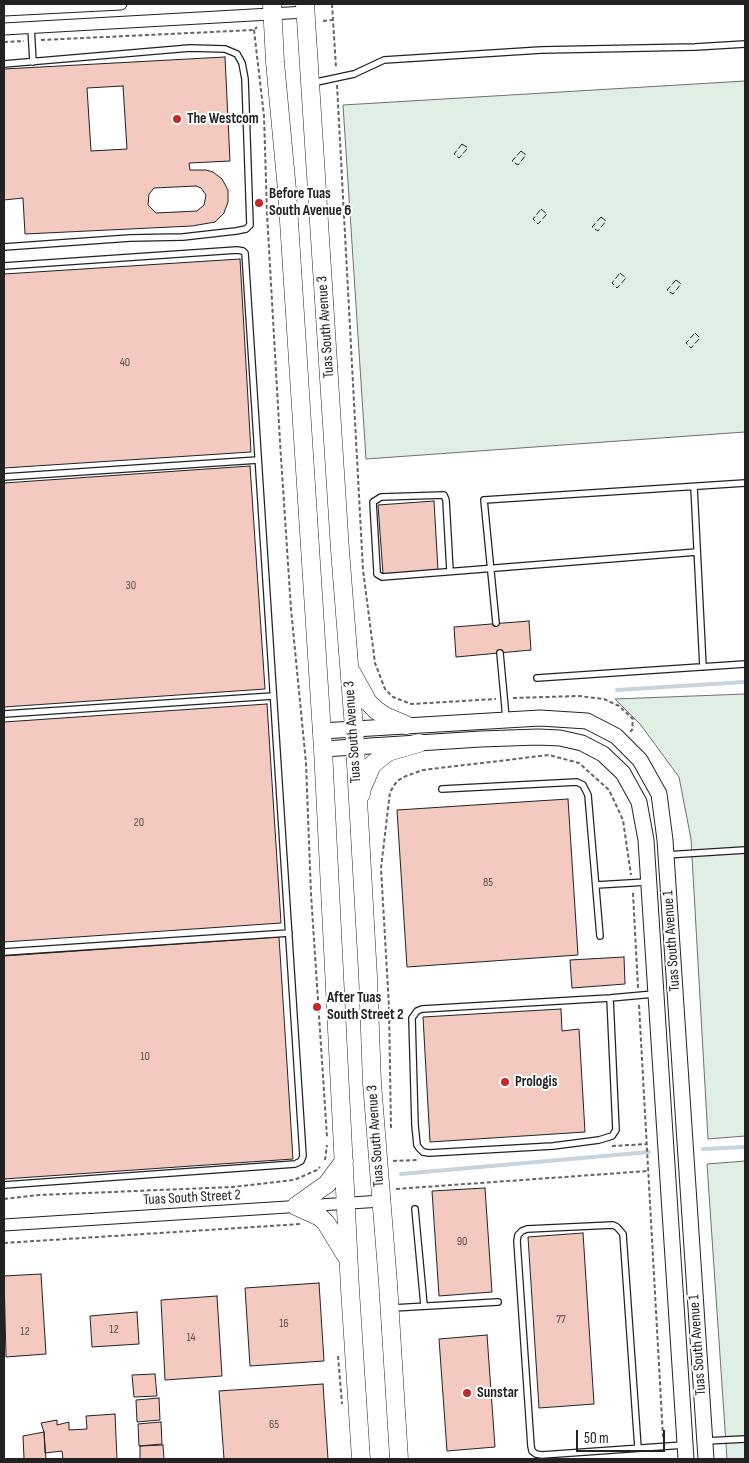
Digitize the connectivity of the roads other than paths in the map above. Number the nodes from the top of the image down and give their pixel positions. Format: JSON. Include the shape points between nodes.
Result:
{"nodes":[{"id":1,"x":121,"y":4,"type":"edge"},
{"id":2,"x":305,"y":8,"type":"edge"},
{"id":3,"x":272,"y":9,"type":"edge"},
{"id":4,"x":4,"y":10,"type":"edge"},
{"id":5,"x":4,"y":28,"type":"edge"},
{"id":6,"x":31,"y":28,"type":"junction"},
{"id":7,"x":745,"y":44,"type":"edge"},
{"id":8,"x":33,"y":62,"type":"junction"},
{"id":9,"x":4,"y":64,"type":"edge"},
{"id":10,"x":310,"y":83,"type":"junction"},
{"id":11,"x":4,"y":248,"type":"edge"},
{"id":12,"x":4,"y":266,"type":"edge"},
{"id":13,"x":258,"y":460,"type":"junction"},
{"id":14,"x":4,"y":477,"type":"edge"},
{"id":15,"x":745,"y":483,"type":"edge"},
{"id":16,"x":694,"y":487,"type":"junction"},
{"id":17,"x":698,"y":552,"type":"junction"},
{"id":18,"x":491,"y":567,"type":"junction"},
{"id":19,"x":450,"y":571,"type":"junction"},
{"id":20,"x":496,"y":623,"type":"dead end"},
{"id":21,"x":500,"y":653,"type":"dead end"},
{"id":22,"x":745,"y":664,"type":"edge"},
{"id":23,"x":348,"y":666,"type":"junction"},
{"id":24,"x":703,"y":667,"type":"junction"},
{"id":25,"x":537,"y":678,"type":"dead end"},
{"id":26,"x":273,"y":696,"type":"junction"},
{"id":27,"x":4,"y":714,"type":"edge"},
{"id":28,"x":506,"y":719,"type":"junction"},
{"id":29,"x":406,"y":725,"type":"junction"},
{"id":30,"x":354,"y":728,"type":"junction"},
{"id":31,"x":321,"y":730,"type":"junction"},
{"id":32,"x":419,"y":743,"type":"junction"},
{"id":33,"x":354,"y":746,"type":"junction"},
{"id":34,"x":324,"y":749,"type":"junction"},
{"id":35,"x":442,"y":789,"type":"dead end"},
{"id":36,"x":358,"y":809,"type":"junction"},
{"id":37,"x":745,"y":850,"type":"edge"},
{"id":38,"x":666,"y":855,"type":"junction"},
{"id":39,"x":649,"y":882,"type":"junction"},
{"id":40,"x":596,"y":885,"type":"junction"},
{"id":41,"x":288,"y":933,"type":"junction"},
{"id":42,"x":600,"y":936,"type":"dead end"},
{"id":43,"x":4,"y":952,"type":"edge"},
{"id":44,"x":656,"y":994,"type":"junction"},
{"id":45,"x":610,"y":998,"type":"junction"},
{"id":46,"x":344,"y":1161,"type":"junction"},
{"id":47,"x":4,"y":1185,"type":"edge"},
{"id":48,"x":388,"y":1195,"type":"junction"},
{"id":49,"x":346,"y":1203,"type":"junction"},
{"id":50,"x":296,"y":1206,"type":"junction"},
{"id":51,"x":415,"y":1209,"type":"dead end"},
{"id":52,"x":4,"y":1225,"type":"edge"},
{"id":53,"x":348,"y":1260,"type":"junction"},
{"id":54,"x":498,"y":1302,"type":"dead end"},
{"id":55,"x":424,"y":1305,"type":"junction"},
{"id":56,"x":389,"y":1308,"type":"junction"},
{"id":57,"x":745,"y":1439,"type":"edge"},
{"id":58,"x":704,"y":1441,"type":"junction"},
{"id":59,"x":638,"y":1448,"type":"junction"},
{"id":60,"x":686,"y":1452,"type":"edge"},
{"id":61,"x":361,"y":1459,"type":"edge"},
{"id":62,"x":399,"y":1459,"type":"edge"},
{"id":63,"x":706,"y":1459,"type":"edge"}],
"edges":[{"from":1,"to":4,"type":"street"},
{"from":2,"to":3,"type":"street"},
{"from":2,"to":10,"type":"main road","name":"Tuas South Avenue 3"},
{"from":3,"to":6,"type":"street"},
{"from":3,"to":31,"type":"main road","name":"Tuas South Avenue 3","via":[[287,190]]},
{"from":5,"to":6,"type":"street"},
{"from":6,"to":8,"type":"lane"},
{"from":7,"to":10,"type":"lane","via":[[540,50],[384,60],[354,74]]},
{"from":8,"to":9,"type":"lane"},
{"from":8,"to":11,"type":"lane","via":[[190,48],[225,49],[236,54],[242,63],[245,79],[250,225],[236,231],[183,237]]},
{"from":10,"to":23,"type":"main road","name":"Tuas South Avenue 3"},
{"from":12,"to":13,"type":"lane","via":[[243,251]]},
{"from":13,"to":14,"type":"lane"},
{"from":13,"to":26,"type":"lane"},
{"from":15,"to":16,"type":"lane"},
{"from":16,"to":17,"type":"lane"},
{"from":16,"to":18,"type":"lane","via":[[484,500]]},
{"from":17,"to":18,"type":"lane"},
{"from":17,"to":24,"type":"lane"},
{"from":18,"to":19,"type":"lane"},
{"from":18,"to":20,"type":"lane"},
{"from":19,"to":19,"type":"lane","via":[[444,495],[381,497],[373,502],[377,571],[380,576]]},
{"from":21,"to":28,"type":"lane"},
{"from":22,"to":24,"type":"lane"},
{"from":23,"to":29,"type":"main road","via":[[368,702],[385,716]]},
{"from":23,"to":30,"type":"main road","name":"Tuas South Avenue 3"},
{"from":24,"to":25,"type":"lane"},
{"from":26,"to":27,"type":"lane"},
{"from":26,"to":41,"type":"lane"},
{"from":28,"to":29,"type":"main road","name":"Tuas South Avenue 1"},
{"from":28,"to":38,"type":"main road","name":"Tuas South Avenue 1","via":[[587,721],[616,736],[640,760],[659,794]]},
{"from":29,"to":30,"type":"main road","name":"Tuas South Avenue 1"},
{"from":30,"to":31,"type":"main road","name":"Tuas South Avenue 1"},
{"from":30,"to":33,"type":"main road","name":"Tuas South Avenue 3"},
{"from":31,"to":34,"type":"main road","name":"Tuas South Avenue 3"},
{"from":32,"to":33,"type":"main road","name":"Tuas South Avenue 1"},
{"from":32,"to":36,"type":"main road","via":[[388,752],[372,765],[362,788]]},
{"from":32,"to":39,"type":"main road","name":"Tuas South Avenue 1","via":[[560,738],[582,743],[603,754],[623,773],[639,802]]},
{"from":33,"to":34,"type":"main road","name":"Tuas South Avenue 1"},
{"from":33,"to":36,"type":"main road","name":"Tuas South Avenue 3"},
{"from":34,"to":46,"type":"main road","name":"Tuas South Avenue 3"},
{"from":35,"to":40,"type":"lane","via":[[577,782],[583,785],[588,795]]},
{"from":36,"to":48,"type":"main road","name":"Tuas South Avenue 3","via":[[379,1190]]},
{"from":37,"to":38,"type":"lane"},
{"from":38,"to":58,"type":"main road","name":"Tuas South Avenue 1"},
{"from":39,"to":40,"type":"lane"},
{"from":39,"to":44,"type":"main road","name":"Tuas South Avenue 1"},
{"from":40,"to":42,"type":"lane"},
{"from":41,"to":43,"type":"lane"},
{"from":41,"to":47,"type":"lane","via":[[301,1161],[295,1164]]},
{"from":44,"to":45,"type":"lane"},
{"from":44,"to":60,"type":"main road","name":"Tuas South Avenue 1"},
{"from":45,"to":45,"type":"lane","via":[[616,1130],[608,1139],[439,1152],[423,1152],[417,1146],[414,1014],[422,1009]]},
{"from":46,"to":49,"type":"main road","name":"Tuas South Avenue 3"},
{"from":46,"to":50,"type":"main road","via":[[327,1184]]},
{"from":48,"to":49,"type":"street","name":"Tuas South Street 2"},
{"from":48,"to":56,"type":"main road","name":"Tuas South Avenue 3"},
{"from":49,"to":50,"type":"street","name":"Tuas South Street 2"},
{"from":49,"to":53,"type":"main road","name":"Tuas South Avenue 3"},
{"from":50,"to":52,"type":"street","name":"Tuas South Street 2"},
{"from":50,"to":53,"type":"main road","via":[[326,1223]]},
{"from":51,"to":55,"type":"lane"},
{"from":53,"to":61,"type":"main road","name":"Tuas South Avenue 3"},
{"from":54,"to":55,"type":"lane"},
{"from":55,"to":56,"type":"lane"},
{"from":56,"to":62,"type":"main road","name":"Tuas South Avenue 3"},
{"from":57,"to":58,"type":"lane"},
{"from":58,"to":63,"type":"main road","name":"Tuas South Avenue 1"},
{"from":59,"to":59,"type":"lane","via":[[623,1234],[614,1225],[522,1231],[517,1241],[532,1451],[542,1455]]},
{"from":59,"to":60,"type":"lane"}]}
